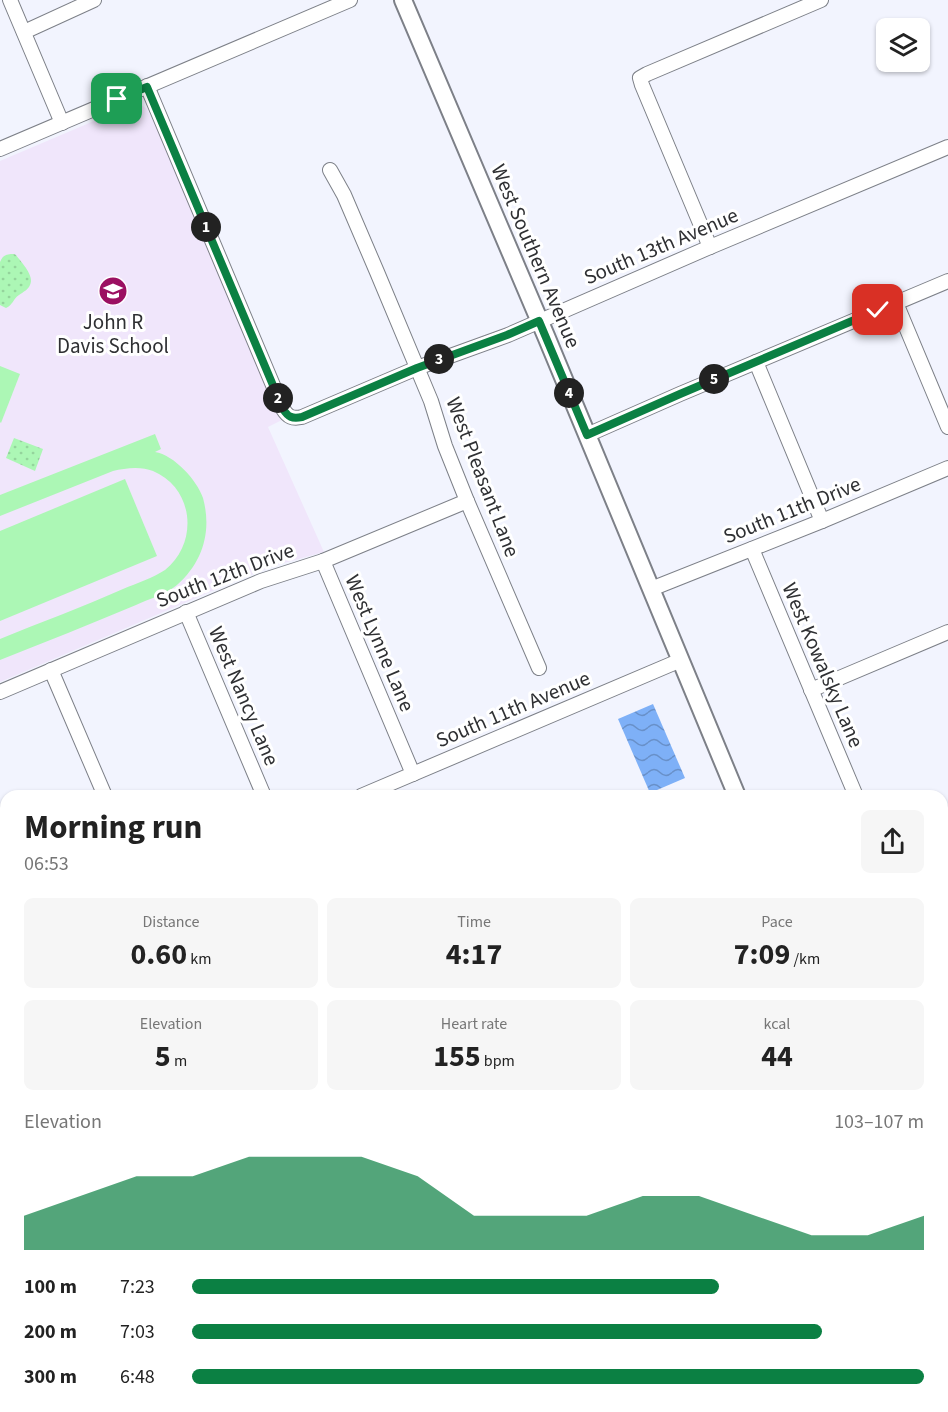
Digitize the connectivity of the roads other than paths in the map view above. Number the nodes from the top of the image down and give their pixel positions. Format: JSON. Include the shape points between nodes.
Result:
{"nodes":[{"id":1,"x":10,"y":0,"type":"edge"},
{"id":2,"x":94,"y":0,"type":"edge"},
{"id":3,"x":350,"y":0,"type":"edge"},
{"id":4,"x":403,"y":0,"type":"edge"},
{"id":5,"x":821,"y":0,"type":"edge"},
{"id":6,"x":24,"y":32,"type":"junction"},
{"id":7,"x":147,"y":87,"type":"junction"},
{"id":8,"x":62,"y":123,"type":"junction"},
{"id":9,"x":948,"y":147,"type":"edge"},
{"id":10,"x":0,"y":150,"type":"edge"},
{"id":11,"x":330,"y":170,"type":"dead end"},
{"id":12,"x":710,"y":247,"type":"junction"},
{"id":13,"x":948,"y":281,"type":"edge"},
{"id":14,"x":896,"y":303,"type":"junction"},
{"id":15,"x":539,"y":321,"type":"junction"},
{"id":16,"x":756,"y":362,"type":"junction"},
{"id":17,"x":417,"y":368,"type":"junction"},
{"id":18,"x":948,"y":427,"type":"edge"},
{"id":19,"x":587,"y":435,"type":"junction"},
{"id":20,"x":948,"y":468,"type":"edge"},
{"id":21,"x":467,"y":501,"type":"junction"},
{"id":22,"x":822,"y":521,"type":"junction"},
{"id":23,"x":752,"y":549,"type":"junction"},
{"id":24,"x":323,"y":561,"type":"junction"},
{"id":25,"x":651,"y":589,"type":"junction"},
{"id":26,"x":186,"y":612,"type":"junction"},
{"id":27,"x":948,"y":632,"type":"edge"},
{"id":28,"x":681,"y":660,"type":"junction"},
{"id":29,"x":539,"y":668,"type":"dead end"},
{"id":30,"x":51,"y":670,"type":"junction"},
{"id":31,"x":811,"y":690,"type":"junction"},
{"id":32,"x":0,"y":692,"type":"edge"},
{"id":33,"x":413,"y":774,"type":"junction"},
{"id":34,"x":102,"y":790,"type":"edge"},
{"id":35,"x":261,"y":790,"type":"edge"},
{"id":36,"x":375,"y":790,"type":"edge"},
{"id":37,"x":735,"y":790,"type":"edge"},
{"id":38,"x":853,"y":790,"type":"edge"}],
"edges":[{"from":1,"to":6,"type":"street"},
{"from":2,"to":6,"type":"street"},
{"from":3,"to":7,"type":"street"},
{"from":4,"to":15,"type":"main road","name":"West Southern Avenue"},
{"from":5,"to":12,"type":"street","via":[[640,78]]},
{"from":6,"to":8,"type":"street"},
{"from":7,"to":8,"type":"street"},
{"from":7,"to":17,"type":"street","name":"South 13th Avenue","via":[[289,417],[302,417]]},
{"from":8,"to":10,"type":"street"},
{"from":9,"to":12,"type":"street","name":"South 13th Avenue"},
{"from":11,"to":17,"type":"street","name":"West Pleasant Lane"},
{"from":12,"to":15,"type":"street","name":"South 13th Avenue"},
{"from":13,"to":14,"type":"street"},
{"from":14,"to":16,"type":"street"},
{"from":14,"to":18,"type":"street"},
{"from":15,"to":17,"type":"street","name":"South 13th Avenue"},
{"from":15,"to":19,"type":"main road","name":"West Southern Avenue"},
{"from":16,"to":19,"type":"street"},
{"from":16,"to":22,"type":"street"},
{"from":17,"to":21,"type":"street","name":"West Pleasant Lane"},
{"from":19,"to":25,"type":"main road","name":"West Southern Avenue"},
{"from":20,"to":22,"type":"street","name":"South 11th Drive"},
{"from":21,"to":24,"type":"street","name":"South 12th Drive"},
{"from":21,"to":29,"type":"street","name":"West Pleasant Lane"},
{"from":22,"to":23,"type":"street","name":"South 11th Drive"},
{"from":23,"to":25,"type":"street","name":"South 11th Drive"},
{"from":23,"to":31,"type":"street","name":"West Kowalsky Lane"},
{"from":24,"to":26,"type":"street","name":"South 12th Drive"},
{"from":24,"to":33,"type":"street","name":"West Lynne Lane"},
{"from":25,"to":28,"type":"main road","name":"West Southern Avenue"},
{"from":26,"to":30,"type":"street","name":"South 12th Drive"},
{"from":26,"to":35,"type":"street","name":"West Nancy Lane"},
{"from":27,"to":31,"type":"street"},
{"from":28,"to":33,"type":"street","name":"South 11th Avenue"},
{"from":28,"to":37,"type":"main road","name":"West Southern Avenue"},
{"from":30,"to":32,"type":"street","name":"South 12th Drive"},
{"from":30,"to":34,"type":"street"},
{"from":31,"to":38,"type":"street","name":"West Kowalsky Lane"},
{"from":33,"to":36,"type":"street","name":"South 11th Avenue"}]}
